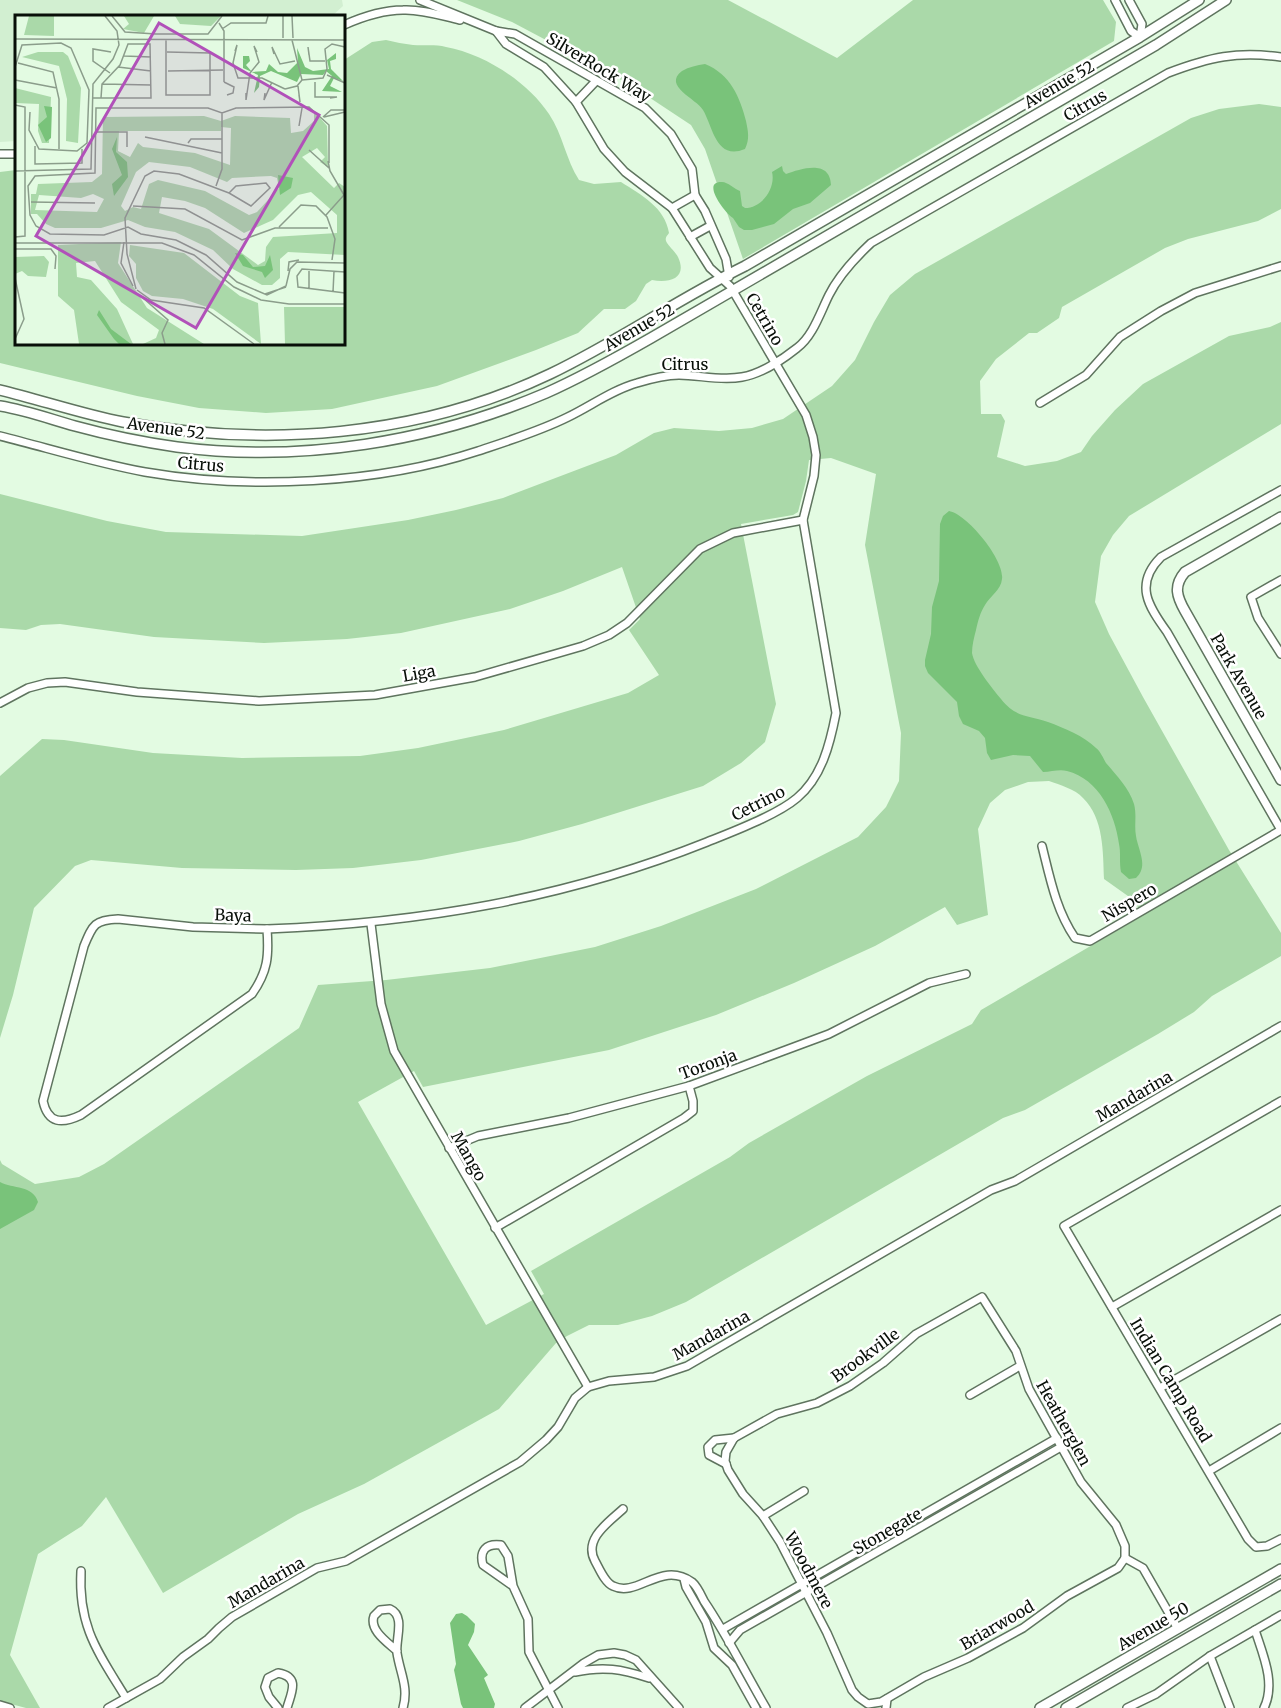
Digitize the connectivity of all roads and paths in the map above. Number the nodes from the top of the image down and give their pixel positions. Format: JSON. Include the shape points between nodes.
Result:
{"nodes":[{"id":1,"x":420,"y":0,"type":"edge"},
{"id":2,"x":1114,"y":0,"type":"edge"},
{"id":3,"x":1129,"y":0,"type":"edge"},
{"id":4,"x":1199,"y":0,"type":"edge"},
{"id":5,"x":1226,"y":0,"type":"edge"},
{"id":6,"x":345,"y":25,"type":"edge"},
{"id":7,"x":483,"y":25,"type":"junction"},
{"id":8,"x":496,"y":31,"type":"junction"},
{"id":9,"x":1140,"y":37,"type":"junction"},
{"id":10,"x":1281,"y":57,"type":"edge"},
{"id":11,"x":596,"y":81,"type":"junction"},
{"id":12,"x":576,"y":102,"type":"junction"},
{"id":13,"x":695,"y":195,"type":"junction"},
{"id":14,"x":672,"y":208,"type":"junction"},
{"id":15,"x":710,"y":226,"type":"junction"},
{"id":16,"x":690,"y":237,"type":"junction"},
{"id":17,"x":1281,"y":266,"type":"edge"},
{"id":18,"x":724,"y":276,"type":"junction"},
{"id":19,"x":732,"y":288,"type":"junction"},
{"id":20,"x":775,"y":362,"type":"junction"},
{"id":21,"x":0,"y":390,"type":"edge"},
{"id":22,"x":1040,"y":403,"type":"dead end"},
{"id":23,"x":0,"y":406,"type":"edge"},
{"id":24,"x":0,"y":436,"type":"edge"},
{"id":25,"x":1281,"y":490,"type":"edge"},
{"id":26,"x":1281,"y":517,"type":"edge"},
{"id":27,"x":803,"y":520,"type":"junction"},
{"id":28,"x":1281,"y":580,"type":"edge"},
{"id":29,"x":1281,"y":654,"type":"edge"},
{"id":30,"x":0,"y":704,"type":"edge"},
{"id":31,"x":1281,"y":780,"type":"edge"},
{"id":32,"x":1281,"y":830,"type":"edge"},
{"id":33,"x":1042,"y":846,"type":"dead end"},
{"id":34,"x":371,"y":924,"type":"junction"},
{"id":35,"x":267,"y":929,"type":"junction"},
{"id":36,"x":966,"y":974,"type":"dead end"},
{"id":37,"x":1281,"y":1026,"type":"edge"},
{"id":38,"x":689,"y":1086,"type":"junction"},
{"id":39,"x":1281,"y":1101,"type":"edge"},
{"id":40,"x":449,"y":1148,"type":"junction"},
{"id":41,"x":1281,"y":1210,"type":"edge"},
{"id":42,"x":495,"y":1228,"type":"junction"},
{"id":43,"x":982,"y":1297,"type":"joint"},
{"id":44,"x":1112,"y":1307,"type":"junction"},
{"id":45,"x":1281,"y":1319,"type":"edge"},
{"id":46,"x":1020,"y":1366,"type":"junction"},
{"id":47,"x":588,"y":1387,"type":"junction"},
{"id":48,"x":1160,"y":1388,"type":"junction"},
{"id":49,"x":970,"y":1395,"type":"dead end"},
{"id":50,"x":1281,"y":1428,"type":"edge"},
{"id":51,"x":1057,"y":1438,"type":"junction"},
{"id":52,"x":732,"y":1441,"type":"junction"},
{"id":53,"x":1062,"y":1447,"type":"junction"},
{"id":54,"x":726,"y":1464,"type":"junction"},
{"id":55,"x":1001,"y":1470,"type":"junction"},
{"id":56,"x":1209,"y":1471,"type":"junction"},
{"id":57,"x":1006,"y":1478,"type":"junction"},
{"id":58,"x":972,"y":1488,"type":"junction"},
{"id":59,"x":804,"y":1491,"type":"dead end"},
{"id":60,"x":976,"y":1496,"type":"junction"},
{"id":61,"x":952,"y":1499,"type":"junction"},
{"id":62,"x":956,"y":1507,"type":"junction"},
{"id":63,"x":623,"y":1509,"type":"dead end"},
{"id":64,"x":933,"y":1510,"type":"junction"},
{"id":65,"x":764,"y":1516,"type":"junction"},
{"id":66,"x":938,"y":1518,"type":"junction"},
{"id":67,"x":911,"y":1522,"type":"junction"},
{"id":68,"x":916,"y":1530,"type":"junction"},
{"id":69,"x":885,"y":1537,"type":"junction"},
{"id":70,"x":1281,"y":1539,"type":"edge"},
{"id":71,"x":889,"y":1545,"type":"junction"},
{"id":72,"x":858,"y":1553,"type":"junction"},
{"id":73,"x":1125,"y":1558,"type":"junction"},
{"id":74,"x":862,"y":1561,"type":"junction"},
{"id":75,"x":1281,"y":1569,"type":"edge"},
{"id":76,"x":81,"y":1571,"type":"dead end"},
{"id":77,"x":684,"y":1579,"type":"junction"},
{"id":78,"x":1281,"y":1584,"type":"edge"},
{"id":79,"x":802,"y":1585,"type":"junction"},
{"id":80,"x":513,"y":1586,"type":"junction"},
{"id":81,"x":806,"y":1593,"type":"junction"},
{"id":82,"x":1281,"y":1615,"type":"edge"},
{"id":83,"x":1178,"y":1629,"type":"junction"},
{"id":84,"x":1255,"y":1630,"type":"junction"},
{"id":85,"x":723,"y":1631,"type":"junction"},
{"id":86,"x":711,"y":1639,"type":"junction"},
{"id":87,"x":729,"y":1643,"type":"junction"},
{"id":88,"x":397,"y":1651,"type":"junction"},
{"id":89,"x":620,"y":1654,"type":"junction"},
{"id":90,"x":1210,"y":1656,"type":"junction"},
{"id":91,"x":618,"y":1669,"type":"junction"},
{"id":92,"x":572,"y":1672,"type":"junction"},
{"id":93,"x":652,"y":1678,"type":"junction"},
{"id":94,"x":548,"y":1690,"type":"junction"},
{"id":95,"x":126,"y":1698,"type":"junction"},
{"id":96,"x":887,"y":1699,"type":"junction"},
{"id":97,"x":875,"y":1704,"type":"joint"},
{"id":98,"x":109,"y":1707,"type":"edge"},
{"id":99,"x":101,"y":1708,"type":"edge"},
{"id":100,"x":278,"y":1708,"type":"edge"},
{"id":101,"x":287,"y":1708,"type":"edge"},
{"id":102,"x":403,"y":1708,"type":"edge"},
{"id":103,"x":525,"y":1708,"type":"edge"},
{"id":104,"x":558,"y":1708,"type":"edge"},
{"id":105,"x":679,"y":1708,"type":"edge"},
{"id":106,"x":756,"y":1708,"type":"edge"},
{"id":107,"x":766,"y":1708,"type":"edge"},
{"id":108,"x":886,"y":1708,"type":"edge"},
{"id":109,"x":1040,"y":1708,"type":"edge"},
{"id":110,"x":1066,"y":1708,"type":"edge"},
{"id":111,"x":1127,"y":1708,"type":"edge"},
{"id":112,"x":1230,"y":1708,"type":"edge"},
{"id":113,"x":1264,"y":1708,"type":"edge"}],
"edges":[{"from":1,"to":7,"type":"street","name":"SilverRock Way"},
{"from":2,"to":9,"type":"street","via":[[1131,32]]},
{"from":3,"to":9,"type":"street","via":[[1142,24]]},
{"from":4,"to":9,"type":"main road","name":"Avenue 52"},
{"from":5,"to":19,"type":"main road","name":"Avenue 52","via":[[1156,45]]},
{"from":6,"to":7,"type":"street","via":[[364,16],[403,9]]},
{"from":7,"to":8,"type":"street","name":"SilverRock Way"},
{"from":8,"to":11,"type":"street","name":"SilverRock Way","via":[[515,34]]},
{"from":8,"to":12,"type":"street","name":"SilverRock Way","via":[[506,44],[544,67]]},
{"from":9,"to":18,"type":"main road","name":"Avenue 52"},
{"from":10,"to":20,"type":"street","name":"Citrus","via":[[1229,55],[1201,60],[1168,73],[871,243],[843,274],[808,336]]},
{"from":11,"to":12,"type":"street"},
{"from":11,"to":13,"type":"street","name":"SilverRock Way","via":[[645,108],[672,134],[692,169]]},
{"from":12,"to":14,"type":"street","name":"SilverRock Way","via":[[604,149],[625,172]]},
{"from":13,"to":14,"type":"street"},
{"from":13,"to":15,"type":"street","name":"SilverRock Way"},
{"from":14,"to":16,"type":"street","name":"SilverRock Way"},
{"from":15,"to":16,"type":"street"},
{"from":15,"to":18,"type":"street","name":"SilverRock Way","via":[[726,259]]},
{"from":16,"to":18,"type":"street","name":"SilverRock Way","via":[[710,268]]},
{"from":17,"to":22,"type":"street","via":[[1195,293],[1161,311],[1120,337],[1086,375]]},
{"from":18,"to":19,"type":"street","name":"SilverRock Way"},
{"from":18,"to":21,"type":"main road","name":"Avenue 52","via":[[608,344],[533,382],[402,423],[267,436],[217,434],[121,422]]},
{"from":19,"to":20,"type":"street","name":"Cetrino"},
{"from":19,"to":23,"type":"main road","name":"Avenue 52","via":[[614,359],[546,393],[458,425],[372,443],[249,452],[178,447]]},
{"from":20,"to":24,"type":"street","name":"Citrus","via":[[741,377],[655,378],[630,385],[567,418],[475,452],[375,474],[332,479],[238,481],[145,472]]},
{"from":20,"to":27,"type":"street","name":"Cetrino","via":[[806,415],[813,437],[814,476]]},
{"from":25,"to":32,"type":"street","via":[[1161,557],[1150,568],[1146,583],[1155,616]]},
{"from":26,"to":31,"type":"main road","name":"Park Avenue","via":[[1185,572],[1177,585],[1179,601]]},
{"from":27,"to":30,"type":"street","name":"Liga","via":[[733,532],[700,549],[627,623],[609,635],[475,677],[375,694],[260,701],[47,683],[28,688]]},
{"from":27,"to":34,"type":"street","name":"Cetrino","via":[[836,713],[831,742],[820,770],[797,798],[694,848],[567,890]]},
{"from":28,"to":29,"type":"street","via":[[1251,597],[1258,618]]},
{"from":32,"to":33,"type":"street","name":"Nispero","via":[[1090,941],[1074,938],[1068,928],[1057,905]]},
{"from":34,"to":35,"type":"street","name":"Cetrino"},
{"from":34,"to":40,"type":"street","name":"Mango","via":[[381,1004],[394,1051]]},
{"from":35,"to":35,"type":"street","name":"Baya","via":[[268,963],[252,994],[81,1115],[68,1121],[45,1113],[43,1101],[81,957],[96,924],[118,919]]},
{"from":36,"to":38,"type":"street","name":"Toronja","via":[[929,983],[829,1034]]},
{"from":37,"to":47,"type":"street","name":"Mandarina","via":[[687,1365],[654,1377]]},
{"from":38,"to":40,"type":"street","name":"Toronja","via":[[568,1118],[478,1136]]},
{"from":38,"to":42,"type":"street","via":[[693,1111],[684,1118]]},
{"from":39,"to":44,"type":"street","name":"Indian Camp Road","via":[[1064,1226]]},
{"from":40,"to":42,"type":"street","name":"Mango"},
{"from":41,"to":44,"type":"street"},
{"from":42,"to":47,"type":"street","name":"Mango"},
{"from":43,"to":46,"type":"street","name":"Heatherglen","via":[[1016,1351]]},
{"from":43,"to":52,"type":"street","name":"Brookville","via":[[916,1334],[850,1386],[817,1403],[777,1414]]},
{"from":44,"to":48,"type":"street","name":"Indian Camp Road"},
{"from":45,"to":48,"type":"street"},
{"from":46,"to":49,"type":"street"},
{"from":46,"to":51,"type":"street","name":"Heatherglen"},
{"from":47,"to":95,"type":"street","name":"Mandarina","via":[[575,1398],[558,1427],[520,1462],[346,1561],[317,1569],[232,1617],[160,1679]]},
{"from":48,"to":56,"type":"street","name":"Indian Camp Road"},
{"from":50,"to":56,"type":"street"},
{"from":51,"to":53,"type":"street","name":"Heatherglen"},
{"from":51,"to":55,"type":"street","name":"Stonegate"},
{"from":52,"to":54,"type":"street","via":[[726,1452]]},
{"from":52,"to":54,"type":"street","name":"Brookville","via":[[715,1440],[708,1447],[713,1459]]},
{"from":53,"to":57,"type":"street","name":"Stonegate"},
{"from":53,"to":73,"type":"street","name":"Heatherglen","via":[[1081,1482],[1116,1526],[1125,1546]]},
{"from":54,"to":65,"type":"street","name":"Woodmere","via":[[743,1494]]},
{"from":55,"to":57,"type":"street"},
{"from":55,"to":58,"type":"street","name":"Stonegate"},
{"from":56,"to":70,"type":"street","name":"Indian Camp Road","via":[[1256,1547]]},
{"from":57,"to":60,"type":"street","name":"Stonegate"},
{"from":58,"to":60,"type":"street"},
{"from":58,"to":61,"type":"street","name":"Stonegate"},
{"from":59,"to":65,"type":"street"},
{"from":60,"to":62,"type":"street","name":"Stonegate"},
{"from":61,"to":62,"type":"street"},
{"from":61,"to":64,"type":"street","name":"Stonegate"},
{"from":62,"to":66,"type":"street","name":"Stonegate"},
{"from":63,"to":77,"type":"street","via":[[592,1544],[593,1559],[608,1582],[626,1588],[667,1574]]},
{"from":64,"to":66,"type":"street"},
{"from":64,"to":67,"type":"street","name":"Stonegate"},
{"from":65,"to":79,"type":"street","name":"Woodmere"},
{"from":66,"to":68,"type":"street","name":"Stonegate"},
{"from":67,"to":68,"type":"street"},
{"from":67,"to":69,"type":"street","name":"Stonegate"},
{"from":68,"to":71,"type":"street","name":"Stonegate"},
{"from":69,"to":71,"type":"street"},
{"from":69,"to":72,"type":"street","name":"Stonegate"},
{"from":71,"to":74,"type":"street","name":"Stonegate"},
{"from":72,"to":74,"type":"street"},
{"from":72,"to":79,"type":"street","name":"Stonegate"},
{"from":73,"to":83,"type":"street","via":[[1143,1568]]},
{"from":73,"to":96,"type":"street","name":"Briarwood","via":[[1118,1568],[1067,1596],[1023,1628]]},
{"from":74,"to":81,"type":"street","name":"Stonegate"},
{"from":75,"to":83,"type":"main road","name":"Avenue 50"},
{"from":76,"to":95,"type":"street","via":[[80,1594],[90,1637]]},
{"from":77,"to":85,"type":"street","via":[[693,1582]]},
{"from":77,"to":86,"type":"street"},
{"from":78,"to":110,"type":"main road","name":"Avenue 50"},
{"from":79,"to":81,"type":"street","name":"Woodmere"},
{"from":79,"to":85,"type":"street","name":"Stonegate"},
{"from":80,"to":80,"type":"street","via":[[504,1547],[486,1547],[483,1565]]},
{"from":80,"to":94,"type":"street","via":[[528,1619],[530,1652]]},
{"from":81,"to":87,"type":"street","name":"Stonegate","via":[[740,1630]]},
{"from":81,"to":97,"type":"street","name":"Woodmere","via":[[857,1701]]},
{"from":82,"to":84,"type":"street"},
{"from":83,"to":109,"type":"main road","name":"Avenue 50"},
{"from":84,"to":90,"type":"street"},
{"from":84,"to":113,"type":"street","via":[[1268,1671],[1269,1698]]},
{"from":85,"to":86,"type":"street","name":"Stonegate"},
{"from":85,"to":87,"type":"street"},
{"from":86,"to":106,"type":"street","via":[[714,1648],[732,1665]]},
{"from":87,"to":107,"type":"street"},
{"from":88,"to":88,"type":"street","via":[[397,1615],[390,1609],[380,1610],[373,1625]]},
{"from":88,"to":102,"type":"street","via":[[405,1681]]},
{"from":89,"to":91,"type":"street"},
{"from":89,"to":92,"type":"street","via":[[598,1654]]},
{"from":89,"to":93,"type":"street","via":[[636,1660]]},
{"from":90,"to":111,"type":"street","via":[[1156,1694]]},
{"from":90,"to":112,"type":"street"},
{"from":91,"to":92,"type":"street"},
{"from":91,"to":93,"type":"street"},
{"from":92,"to":94,"type":"street"},
{"from":93,"to":105,"type":"street"},
{"from":94,"to":103,"type":"street"},
{"from":94,"to":104,"type":"street"},
{"from":95,"to":98,"type":"street","name":"Mandarina"},
{"from":96,"to":97,"type":"street","name":"Briarwood"},
{"from":96,"to":108,"type":"street"},
{"from":98,"to":99,"type":"street","name":"Mandarina"},
{"from":100,"to":101,"type":"street","via":[[265,1687],[268,1678],[278,1673],[292,1681]]}]}
